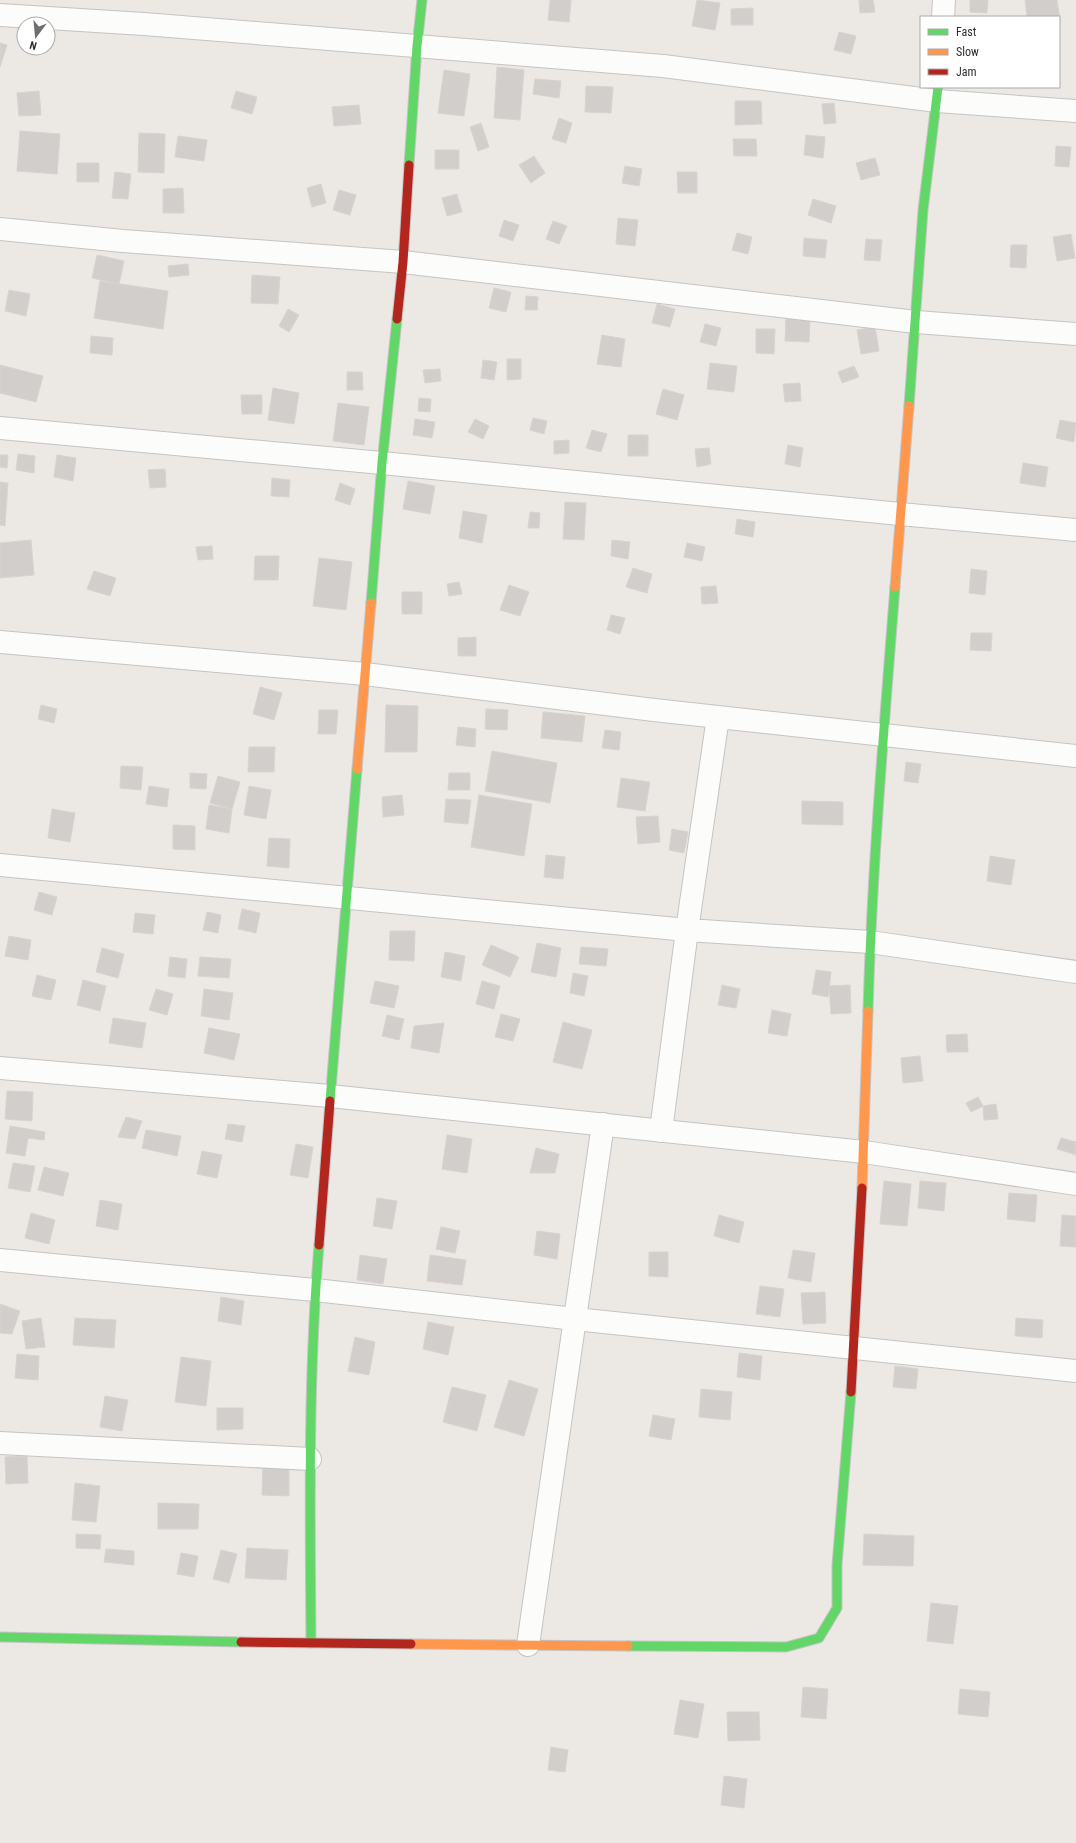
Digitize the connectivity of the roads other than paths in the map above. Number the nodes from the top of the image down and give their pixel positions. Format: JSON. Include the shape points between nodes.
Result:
{"nodes":[{"id":1,"x":422,"y":0,"type":"edge"},
{"id":2,"x":944,"y":0,"type":"edge"},
{"id":3,"x":0,"y":15,"type":"edge"},
{"id":4,"x":943,"y":16,"type":"edge"},
{"id":5,"x":417,"y":46,"type":"junction"},
{"id":6,"x":938,"y":94,"type":"edge"},
{"id":7,"x":1076,"y":111,"type":"edge"},
{"id":8,"x":0,"y":229,"type":"edge"},
{"id":9,"x":402,"y":262,"type":"junction"},
{"id":10,"x":916,"y":322,"type":"junction"},
{"id":11,"x":1076,"y":334,"type":"edge"},
{"id":12,"x":0,"y":428,"type":"edge"},
{"id":13,"x":382,"y":463,"type":"junction"},
{"id":14,"x":900,"y":514,"type":"junction"},
{"id":15,"x":1076,"y":530,"type":"edge"},
{"id":16,"x":0,"y":642,"type":"edge"},
{"id":17,"x":365,"y":674,"type":"junction"},
{"id":18,"x":718,"y":717,"type":"junction"},
{"id":19,"x":883,"y":735,"type":"junction"},
{"id":20,"x":1076,"y":756,"type":"edge"},
{"id":21,"x":0,"y":865,"type":"edge"},
{"id":22,"x":346,"y":898,"type":"junction"},
{"id":23,"x":687,"y":930,"type":"junction"},
{"id":24,"x":870,"y":942,"type":"junction"},
{"id":25,"x":1076,"y":972,"type":"edge"},
{"id":26,"x":0,"y":1068,"type":"edge"},
{"id":27,"x":330,"y":1096,"type":"junction"},
{"id":28,"x":603,"y":1124,"type":"junction"},
{"id":29,"x":661,"y":1131,"type":"junction"},
{"id":30,"x":864,"y":1152,"type":"junction"},
{"id":31,"x":1076,"y":1184,"type":"edge"},
{"id":32,"x":0,"y":1260,"type":"edge"},
{"id":33,"x":314,"y":1290,"type":"junction"},
{"id":34,"x":575,"y":1320,"type":"junction"},
{"id":35,"x":854,"y":1347,"type":"junction"},
{"id":36,"x":1076,"y":1371,"type":"edge"},
{"id":37,"x":0,"y":1443,"type":"edge"},
{"id":38,"x":310,"y":1459,"type":"junction"},
{"id":39,"x":0,"y":1637,"type":"edge"},
{"id":40,"x":311,"y":1643,"type":"junction"},
{"id":41,"x":528,"y":1645,"type":"junction"}],
"edges":[{"from":1,"to":5,"type":"street"},
{"from":2,"to":4,"type":"street"},
{"from":3,"to":5,"type":"street"},
{"from":5,"to":6,"type":"street","via":[[663,66]]},
{"from":5,"to":9,"type":"street"},
{"from":6,"to":7,"type":"street"},
{"from":6,"to":10,"type":"street","via":[[923,210]]},
{"from":8,"to":9,"type":"street","via":[[123,242]]},
{"from":9,"to":10,"type":"street"},
{"from":9,"to":13,"type":"street"},
{"from":10,"to":11,"type":"street"},
{"from":10,"to":14,"type":"street"},
{"from":12,"to":13,"type":"street"},
{"from":13,"to":14,"type":"street"},
{"from":13,"to":17,"type":"street"},
{"from":14,"to":15,"type":"street"},
{"from":14,"to":19,"type":"street"},
{"from":16,"to":17,"type":"street"},
{"from":17,"to":18,"type":"street"},
{"from":17,"to":22,"type":"street"},
{"from":18,"to":19,"type":"street"},
{"from":18,"to":23,"type":"street"},
{"from":19,"to":20,"type":"street"},
{"from":19,"to":24,"type":"street"},
{"from":21,"to":22,"type":"street"},
{"from":22,"to":23,"type":"street"},
{"from":22,"to":27,"type":"street"},
{"from":23,"to":24,"type":"street"},
{"from":23,"to":29,"type":"street"},
{"from":24,"to":25,"type":"street"},
{"from":24,"to":30,"type":"street"},
{"from":26,"to":27,"type":"street"},
{"from":27,"to":28,"type":"street"},
{"from":27,"to":33,"type":"street"},
{"from":28,"to":29,"type":"street"},
{"from":28,"to":34,"type":"street"},
{"from":29,"to":30,"type":"street"},
{"from":30,"to":31,"type":"street"},
{"from":30,"to":35,"type":"street"},
{"from":32,"to":33,"type":"street"},
{"from":33,"to":34,"type":"street"},
{"from":33,"to":38,"type":"street"},
{"from":34,"to":35,"type":"street"},
{"from":34,"to":41,"type":"street"},
{"from":35,"to":36,"type":"street"},
{"from":35,"to":41,"type":"street","via":[[836,1608],[819,1638],[786,1647]]},
{"from":37,"to":38,"type":"street"},
{"from":38,"to":40,"type":"street"},
{"from":39,"to":40,"type":"street"},
{"from":40,"to":41,"type":"street"}]}
